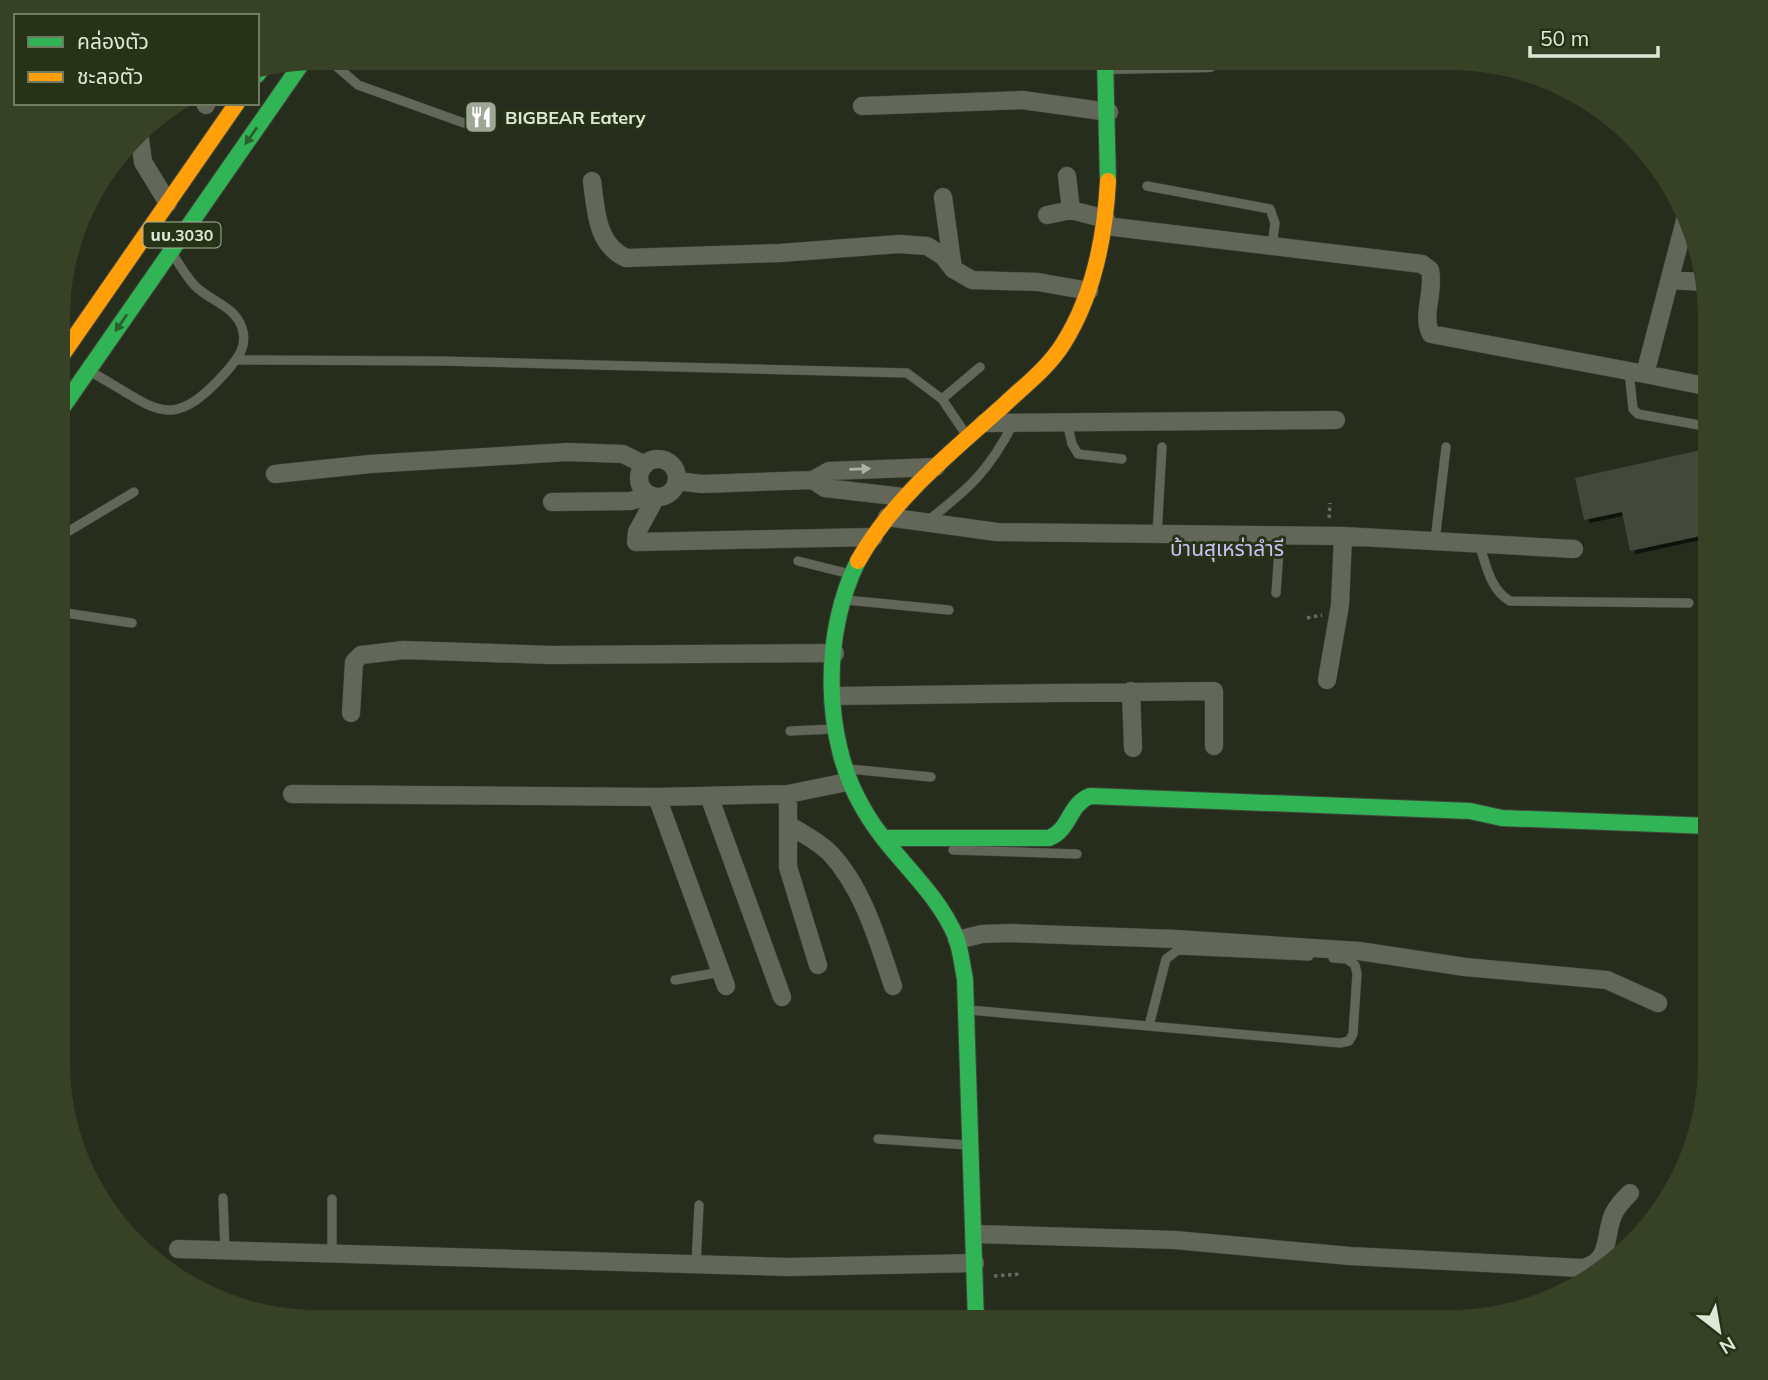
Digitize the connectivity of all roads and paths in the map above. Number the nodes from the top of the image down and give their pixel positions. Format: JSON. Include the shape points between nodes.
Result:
{"nodes":[{"id":1,"x":341,"y":70,"type":"edge"},
{"id":2,"x":296,"y":71,"type":"edge"},
{"id":3,"x":1106,"y":71,"type":"edge"},
{"id":4,"x":236,"y":105,"type":"edge"},
{"id":5,"x":862,"y":106,"type":"dead end"},
{"id":6,"x":1109,"y":112,"type":"junction"},
{"id":7,"x":464,"y":123,"type":"dead end"},
{"id":8,"x":141,"y":145,"type":"edge"},
{"id":9,"x":1067,"y":176,"type":"dead end"},
{"id":10,"x":592,"y":181,"type":"dead end"},
{"id":11,"x":1147,"y":186,"type":"dead end"},
{"id":12,"x":943,"y":197,"type":"dead end"},
{"id":13,"x":168,"y":202,"type":"junction"},
{"id":14,"x":1071,"y":210,"type":"junction"},
{"id":15,"x":1047,"y":215,"type":"dead end"},
{"id":16,"x":1106,"y":222,"type":"junction"},
{"id":17,"x":1683,"y":232,"type":"edge"},
{"id":18,"x":1272,"y":247,"type":"junction"},
{"id":19,"x":171,"y":251,"type":"junction"},
{"id":20,"x":953,"y":269,"type":"junction"},
{"id":21,"x":1671,"y":280,"type":"junction"},
{"id":22,"x":1695,"y":282,"type":"edge"},
{"id":23,"x":1090,"y":291,"type":"junction"},
{"id":24,"x":70,"y":343,"type":"edge"},
{"id":25,"x":237,"y":360,"type":"junction"},
{"id":26,"x":980,"y":367,"type":"dead end"},
{"id":27,"x":88,"y":370,"type":"junction"},
{"id":28,"x":1637,"y":372,"type":"junction"},
{"id":29,"x":1698,"y":385,"type":"edge"},
{"id":30,"x":70,"y":396,"type":"edge"},
{"id":31,"x":942,"y":399,"type":"junction"},
{"id":32,"x":1336,"y":420,"type":"dead end"},
{"id":33,"x":1014,"y":422,"type":"junction"},
{"id":34,"x":1067,"y":422,"type":"junction"},
{"id":35,"x":984,"y":423,"type":"junction"},
{"id":36,"x":1698,"y":425,"type":"edge"},
{"id":37,"x":968,"y":438,"type":"junction"},
{"id":38,"x":1162,"y":447,"type":"dead end"},
{"id":39,"x":1446,"y":447,"type":"dead end"},
{"id":40,"x":1122,"y":459,"type":"dead end"},
{"id":41,"x":645,"y":465,"type":"junction"},
{"id":42,"x":936,"y":467,"type":"junction"},
{"id":43,"x":275,"y":474,"type":"dead end"},
{"id":44,"x":677,"y":481,"type":"junction"},
{"id":45,"x":813,"y":481,"type":"junction"},
{"id":46,"x":134,"y":492,"type":"dead end"},
{"id":47,"x":653,"y":496,"type":"junction"},
{"id":48,"x":903,"y":497,"type":"junction"},
{"id":49,"x":552,"y":502,"type":"dead end"},
{"id":50,"x":887,"y":517,"type":"junction"},
{"id":51,"x":923,"y":524,"type":"junction"},
{"id":52,"x":70,"y":531,"type":"edge"},
{"id":53,"x":1157,"y":535,"type":"junction"},
{"id":54,"x":1280,"y":536,"type":"junction"},
{"id":55,"x":1343,"y":536,"type":"junction"},
{"id":56,"x":874,"y":537,"type":"junction"},
{"id":57,"x":1435,"y":541,"type":"junction"},
{"id":58,"x":1479,"y":544,"type":"junction"},
{"id":59,"x":1574,"y":549,"type":"dead end"},
{"id":60,"x":798,"y":561,"type":"dead end"},
{"id":61,"x":852,"y":574,"type":"junction"},
{"id":62,"x":1276,"y":593,"type":"dead end"},
{"id":63,"x":843,"y":600,"type":"junction"},
{"id":64,"x":1689,"y":603,"type":"dead end"},
{"id":65,"x":949,"y":610,"type":"dead end"},
{"id":66,"x":70,"y":614,"type":"edge"},
{"id":67,"x":132,"y":623,"type":"dead end"},
{"id":68,"x":835,"y":653,"type":"junction"},
{"id":69,"x":1327,"y":680,"type":"dead end"},
{"id":70,"x":1131,"y":691,"type":"junction"},
{"id":71,"x":836,"y":696,"type":"junction"},
{"id":72,"x":351,"y":713,"type":"dead end"},
{"id":73,"x":838,"y":729,"type":"junction"},
{"id":74,"x":790,"y":731,"type":"dead end"},
{"id":75,"x":1214,"y":746,"type":"dead end"},
{"id":76,"x":1133,"y":748,"type":"dead end"},
{"id":77,"x":846,"y":775,"type":"junction"},
{"id":78,"x":931,"y":777,"type":"dead end"},
{"id":79,"x":292,"y":794,"type":"dead end"},
{"id":80,"x":788,"y":794,"type":"junction"},
{"id":81,"x":709,"y":796,"type":"junction"},
{"id":82,"x":657,"y":797,"type":"junction"},
{"id":83,"x":789,"y":825,"type":"junction"},
{"id":84,"x":1697,"y":825,"type":"edge"},
{"id":85,"x":887,"y":843,"type":"junction"},
{"id":86,"x":931,"y":849,"type":"dead end"},
{"id":87,"x":944,"y":850,"type":"dead end"},
{"id":88,"x":1077,"y":855,"type":"dead end"},
{"id":89,"x":957,"y":940,"type":"junction"},
{"id":90,"x":818,"y":965,"type":"dead end"},
{"id":91,"x":723,"y":979,"type":"joint"},
{"id":92,"x":675,"y":980,"type":"dead end"},
{"id":93,"x":893,"y":986,"type":"dead end"},
{"id":94,"x":782,"y":997,"type":"dead end"},
{"id":95,"x":1658,"y":1003,"type":"dead end"},
{"id":96,"x":966,"y":1010,"type":"junction"},
{"id":97,"x":1149,"y":1026,"type":"junction"},
{"id":98,"x":878,"y":1139,"type":"dead end"},
{"id":99,"x":972,"y":1145,"type":"junction"},
{"id":100,"x":1630,"y":1193,"type":"dead end"},
{"id":101,"x":223,"y":1198,"type":"dead end"},
{"id":102,"x":332,"y":1199,"type":"dead end"},
{"id":103,"x":699,"y":1205,"type":"dead end"},
{"id":104,"x":975,"y":1234,"type":"junction"},
{"id":105,"x":178,"y":1249,"type":"dead end"},
{"id":106,"x":225,"y":1250,"type":"junction"},
{"id":107,"x":332,"y":1253,"type":"junction"},
{"id":108,"x":1600,"y":1260,"type":"edge"},
{"id":109,"x":696,"y":1265,"type":"junction"},
{"id":110,"x":1590,"y":1267,"type":"edge"},
{"id":111,"x":975,"y":1270,"type":"junction"},
{"id":112,"x":1020,"y":1275,"type":"dead end"},
{"id":113,"x":976,"y":1310,"type":"edge"}],
"edges":[{"from":1,"to":7,"type":"lane","via":[[358,85]]},
{"from":2,"to":19,"type":"street","number":"นบ.3030","one_way":true},
{"from":3,"to":6,"type":"street"},
{"from":4,"to":13,"type":"street","number":"นบ.3030"},
{"from":5,"to":6,"type":"street","via":[[1021,100]]},
{"from":6,"to":16,"type":"street"},
{"from":8,"to":13,"type":"street","via":[[143,162]]},
{"from":9,"to":14,"type":"street"},
{"from":10,"to":20,"type":"street","via":[[596,220],[615,253],[626,258],[899,244],[927,246]]},
{"from":11,"to":18,"type":"lane","via":[[1269,209],[1275,222]]},
{"from":12,"to":20,"type":"street"},
{"from":13,"to":24,"type":"street","number":"นบ.3030"},
{"from":14,"to":15,"type":"street"},
{"from":14,"to":16,"type":"street"},
{"from":16,"to":18,"type":"street"},
{"from":16,"to":23,"type":"street"},
{"from":17,"to":21,"type":"street"},
{"from":18,"to":28,"type":"street","via":[[1422,264],[1430,270],[1433,283],[1426,326],[1431,334]]},
{"from":19,"to":25,"type":"lane","via":[[197,288],[231,312],[242,327],[245,345]]},
{"from":19,"to":27,"type":"street","number":"นบ.3030","one_way":true},
{"from":20,"to":23,"type":"street","via":[[985,282],[1038,282]]},
{"from":21,"to":22,"type":"street"},
{"from":21,"to":28,"type":"street"},
{"from":23,"to":35,"type":"street","via":[[1064,343]]},
{"from":25,"to":27,"type":"lane","via":[[203,398],[174,412],[159,409]]},
{"from":25,"to":31,"type":"lane","via":[[441,360],[872,371],[907,373]]},
{"from":26,"to":31,"type":"lane"},
{"from":27,"to":30,"type":"street","number":"นบ.3030"},
{"from":28,"to":29,"type":"street"},
{"from":28,"to":36,"type":"lane","via":[[1633,409],[1638,414]]},
{"from":31,"to":37,"type":"lane"},
{"from":32,"to":34,"type":"street"},
{"from":33,"to":34,"type":"street"},
{"from":33,"to":35,"type":"street"},
{"from":33,"to":51,"type":"lane","via":[[979,479]]},
{"from":34,"to":40,"type":"lane","via":[[1078,454]]},
{"from":35,"to":37,"type":"street"},
{"from":37,"to":42,"type":"street"},
{"from":38,"to":53,"type":"lane"},
{"from":39,"to":57,"type":"lane"},
{"from":41,"to":43,"type":"street","via":[[623,454],[568,452]]},
{"from":41,"to":44,"type":"street","via":[[666,461]]},
{"from":41,"to":47,"type":"street","via":[[640,485]]},
{"from":45,"to":42,"type":"street","one_way":true,"via":[[830,471]]},
{"from":42,"to":48,"type":"street"},
{"from":44,"to":45,"type":"street"},
{"from":44,"to":47,"type":"street","via":[[670,493]]},
{"from":45,"to":48,"type":"street","via":[[825,488]]},
{"from":46,"to":52,"type":"lane"},
{"from":47,"to":49,"type":"street","via":[[631,501]]},
{"from":47,"to":56,"type":"street","via":[[636,542]]},
{"from":48,"to":50,"type":"street"},
{"from":50,"to":51,"type":"street"},
{"from":50,"to":56,"type":"street"},
{"from":51,"to":53,"type":"street","via":[[997,532]]},
{"from":53,"to":54,"type":"street"},
{"from":54,"to":55,"type":"street"},
{"from":54,"to":62,"type":"lane"},
{"from":55,"to":57,"type":"street"},
{"from":55,"to":69,"type":"street","via":[[1340,605]]},
{"from":56,"to":61,"type":"street"},
{"from":57,"to":58,"type":"street"},
{"from":58,"to":59,"type":"street"},
{"from":58,"to":64,"type":"lane","via":[[1493,585],[1510,600]]},
{"from":60,"to":61,"type":"lane"},
{"from":61,"to":63,"type":"street"},
{"from":63,"to":65,"type":"lane"},
{"from":63,"to":68,"type":"street"},
{"from":66,"to":67,"type":"lane"},
{"from":68,"to":71,"type":"street"},
{"from":68,"to":72,"type":"street","via":[[550,655],[404,650],[360,655],[354,662]]},
{"from":70,"to":71,"type":"street"},
{"from":70,"to":75,"type":"street","via":[[1214,691]]},
{"from":70,"to":76,"type":"street"},
{"from":71,"to":73,"type":"street"},
{"from":73,"to":74,"type":"lane"},
{"from":73,"to":77,"type":"street"},
{"from":77,"to":78,"type":"lane"},
{"from":77,"to":80,"type":"street"},
{"from":77,"to":85,"type":"street"},
{"from":79,"to":82,"type":"street"},
{"from":80,"to":81,"type":"street"},
{"from":80,"to":83,"type":"street"},
{"from":81,"to":82,"type":"street"},
{"from":81,"to":94,"type":"street"},
{"from":82,"to":91,"type":"street"},
{"from":83,"to":90,"type":"street","via":[[791,881]]},
{"from":83,"to":93,"type":"street","via":[[822,846],[848,879],[874,930]]},
{"from":84,"to":85,"type":"street","via":[[1090,796],[1073,805],[1067,828],[1049,838]]},
{"from":85,"to":86,"type":"lane"},
{"from":85,"to":89,"type":"street","via":[[935,898]]},
{"from":87,"to":88,"type":"lane"},
{"from":89,"to":95,"type":"street","via":[[1010,933],[1359,951],[1465,967],[1607,980]]},
{"from":89,"to":96,"type":"street"},
{"from":91,"to":92,"type":"lane"},
{"from":96,"to":97,"type":"lane"},
{"from":96,"to":99,"type":"street"},
{"from":97,"to":97,"type":"lane","via":[[1166,959],[1178,950],[1337,958],[1355,965],[1349,1041]]},
{"from":98,"to":99,"type":"lane"},
{"from":99,"to":104,"type":"street"},
{"from":100,"to":108,"type":"street","via":[[1612,1218]]},
{"from":101,"to":106,"type":"lane"},
{"from":102,"to":107,"type":"lane"},
{"from":103,"to":109,"type":"lane"},
{"from":104,"to":110,"type":"street","via":[[1175,1240],[1350,1256]]},
{"from":104,"to":111,"type":"street"},
{"from":105,"to":106,"type":"street"},
{"from":106,"to":107,"type":"street"},
{"from":107,"to":109,"type":"street"},
{"from":109,"to":111,"type":"street"},
{"from":111,"to":112,"type":"path"},
{"from":111,"to":113,"type":"street"}]}
